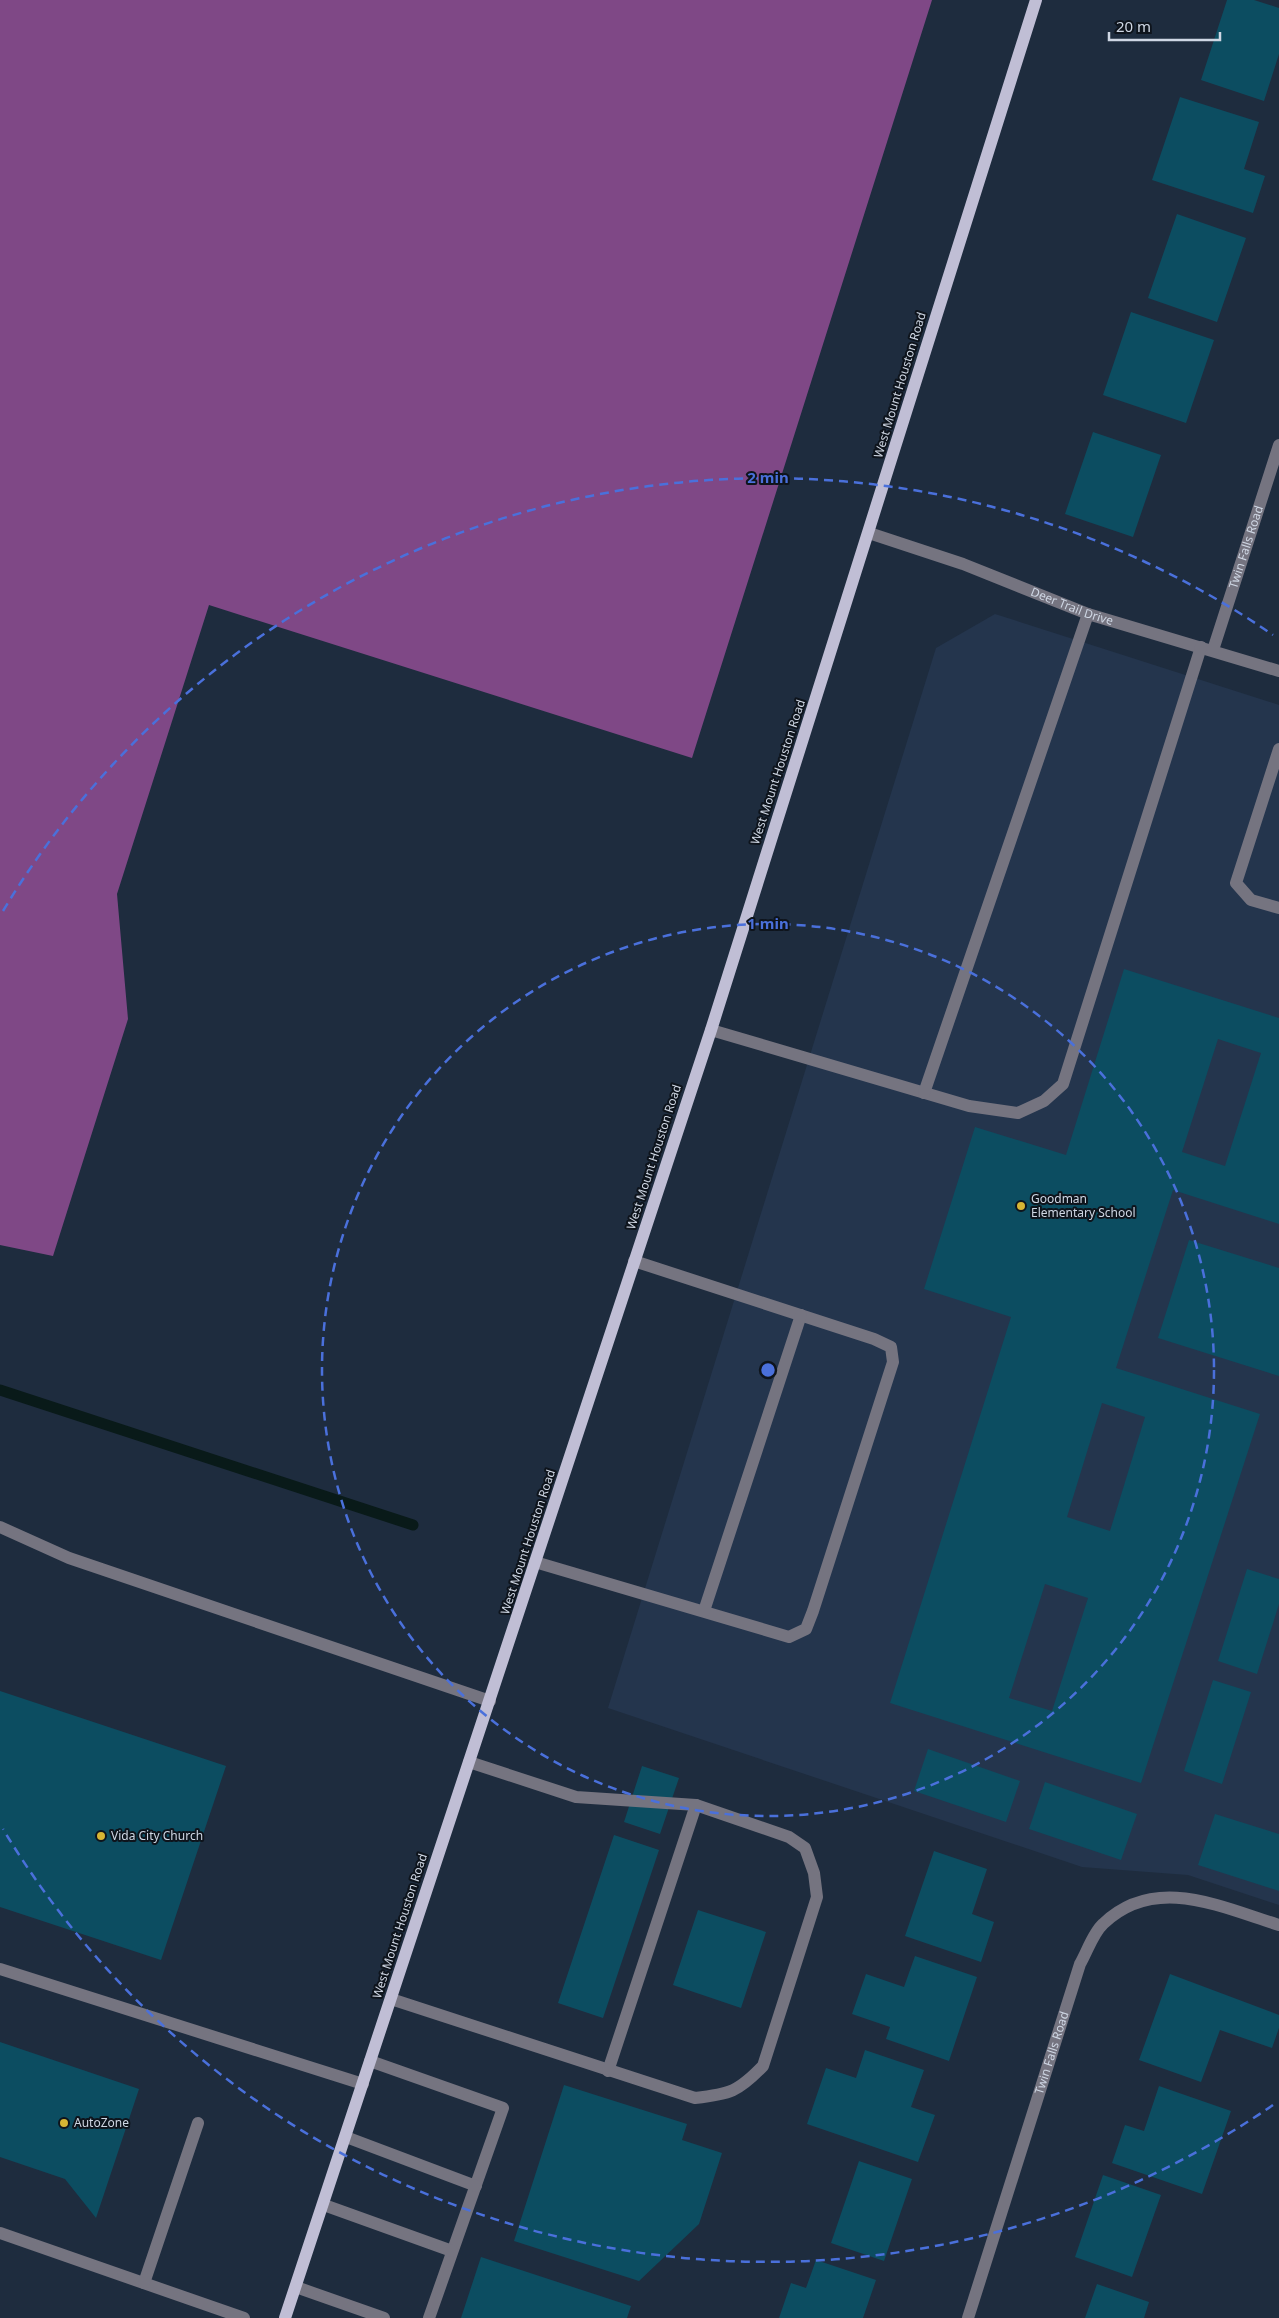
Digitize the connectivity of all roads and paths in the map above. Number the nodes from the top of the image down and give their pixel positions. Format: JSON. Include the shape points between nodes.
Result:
{"nodes":[{"id":1,"x":1036,"y":0,"type":"edge"},
{"id":2,"x":1279,"y":445,"type":"edge"},
{"id":3,"x":869,"y":533,"type":"junction"},
{"id":4,"x":1088,"y":614,"type":"junction"},
{"id":5,"x":1207,"y":648,"type":"junction"},
{"id":6,"x":1279,"y":671,"type":"edge"},
{"id":7,"x":1279,"y":749,"type":"edge"},
{"id":8,"x":1279,"y":908,"type":"edge"},
{"id":9,"x":710,"y":1030,"type":"junction"},
{"id":10,"x":924,"y":1092,"type":"junction"},
{"id":11,"x":634,"y":1261,"type":"junction"},
{"id":12,"x":801,"y":1315,"type":"junction"},
{"id":13,"x":0,"y":1527,"type":"edge"},
{"id":14,"x":535,"y":1562,"type":"junction"},
{"id":15,"x":704,"y":1612,"type":"junction"},
{"id":16,"x":490,"y":1700,"type":"junction"},
{"id":17,"x":469,"y":1762,"type":"junction"},
{"id":18,"x":696,"y":1805,"type":"junction"},
{"id":19,"x":1279,"y":1925,"type":"edge"},
{"id":20,"x":0,"y":1969,"type":"edge"},
{"id":21,"x":391,"y":1999,"type":"junction"},
{"id":22,"x":370,"y":2061,"type":"junction"},
{"id":23,"x":608,"y":2071,"type":"junction"},
{"id":24,"x":363,"y":2084,"type":"junction"},
{"id":25,"x":198,"y":2123,"type":"dead end"},
{"id":26,"x":346,"y":2137,"type":"junction"},
{"id":27,"x":476,"y":2186,"type":"junction"},
{"id":28,"x":324,"y":2205,"type":"junction"},
{"id":29,"x":0,"y":2233,"type":"edge"},
{"id":30,"x":452,"y":2251,"type":"junction"},
{"id":31,"x":144,"y":2283,"type":"junction"},
{"id":32,"x":296,"y":2287,"type":"junction"},
{"id":33,"x":244,"y":2318,"type":"edge"},
{"id":34,"x":285,"y":2318,"type":"edge"},
{"id":35,"x":384,"y":2318,"type":"edge"},
{"id":36,"x":429,"y":2318,"type":"edge"},
{"id":37,"x":968,"y":2318,"type":"edge"}],
"edges":[{"from":1,"to":3,"type":"main road","name":"West Mount Houston Road"},
{"from":2,"to":5,"type":"street","name":"Twin Falls Road"},
{"from":3,"to":4,"type":"street","name":"Deer Trail Drive","via":[[963,564]]},
{"from":3,"to":9,"type":"main road","name":"West Mount Houston Road"},
{"from":4,"to":5,"type":"street","name":"Deer Trail Drive"},
{"from":4,"to":10,"type":"street"},
{"from":5,"to":6,"type":"street","name":"Deer Trail Drive"},
{"from":5,"to":10,"type":"street","name":"Twin Falls Road","via":[[1064,1084],[1044,1101],[1018,1112],[969,1106]]},
{"from":7,"to":8,"type":"street","via":[[1236,883],[1251,900]]},
{"from":9,"to":10,"type":"street","name":"Twin Falls Road"},
{"from":9,"to":11,"type":"main road","name":"West Mount Houston Road"},
{"from":11,"to":12,"type":"street"},
{"from":11,"to":14,"type":"main road","name":"West Mount Houston Road"},
{"from":12,"to":15,"type":"street"},
{"from":12,"to":15,"type":"street","via":[[891,1346],[893,1362],[813,1612],[806,1629],[789,1637]]},
{"from":13,"to":16,"type":"street","via":[[70,1558]]},
{"from":14,"to":15,"type":"street"},
{"from":14,"to":16,"type":"main road","name":"West Mount Houston Road"},
{"from":16,"to":17,"type":"main road","name":"West Mount Houston Road"},
{"from":17,"to":18,"type":"street","via":[[576,1797]]},
{"from":17,"to":21,"type":"main road","name":"West Mount Houston Road"},
{"from":18,"to":23,"type":"street"},
{"from":18,"to":23,"type":"street","via":[[789,1836],[805,1848],[814,1873],[817,1897],[763,2066],[744,2086],[725,2094],[695,2098]]},
{"from":19,"to":37,"type":"street","name":"Twin Falls Road","via":[[1198,1900],[1164,1896],[1129,1904],[1101,1925],[1080,1964]]},
{"from":20,"to":24,"type":"street"},
{"from":21,"to":22,"type":"main road","name":"West Mount Houston Road"},
{"from":21,"to":23,"type":"street"},
{"from":22,"to":24,"type":"main road","name":"West Mount Houston Road"},
{"from":22,"to":27,"type":"street","via":[[503,2108]]},
{"from":24,"to":26,"type":"main road","name":"West Mount Houston Road"},
{"from":25,"to":31,"type":"street"},
{"from":26,"to":27,"type":"street"},
{"from":26,"to":28,"type":"main road","name":"West Mount Houston Road"},
{"from":27,"to":30,"type":"street"},
{"from":28,"to":30,"type":"street"},
{"from":28,"to":32,"type":"main road","name":"West Mount Houston Road"},
{"from":29,"to":31,"type":"street"},
{"from":30,"to":36,"type":"street"},
{"from":31,"to":33,"type":"street"},
{"from":32,"to":34,"type":"main road","name":"West Mount Houston Road"},
{"from":32,"to":35,"type":"street"}]}
